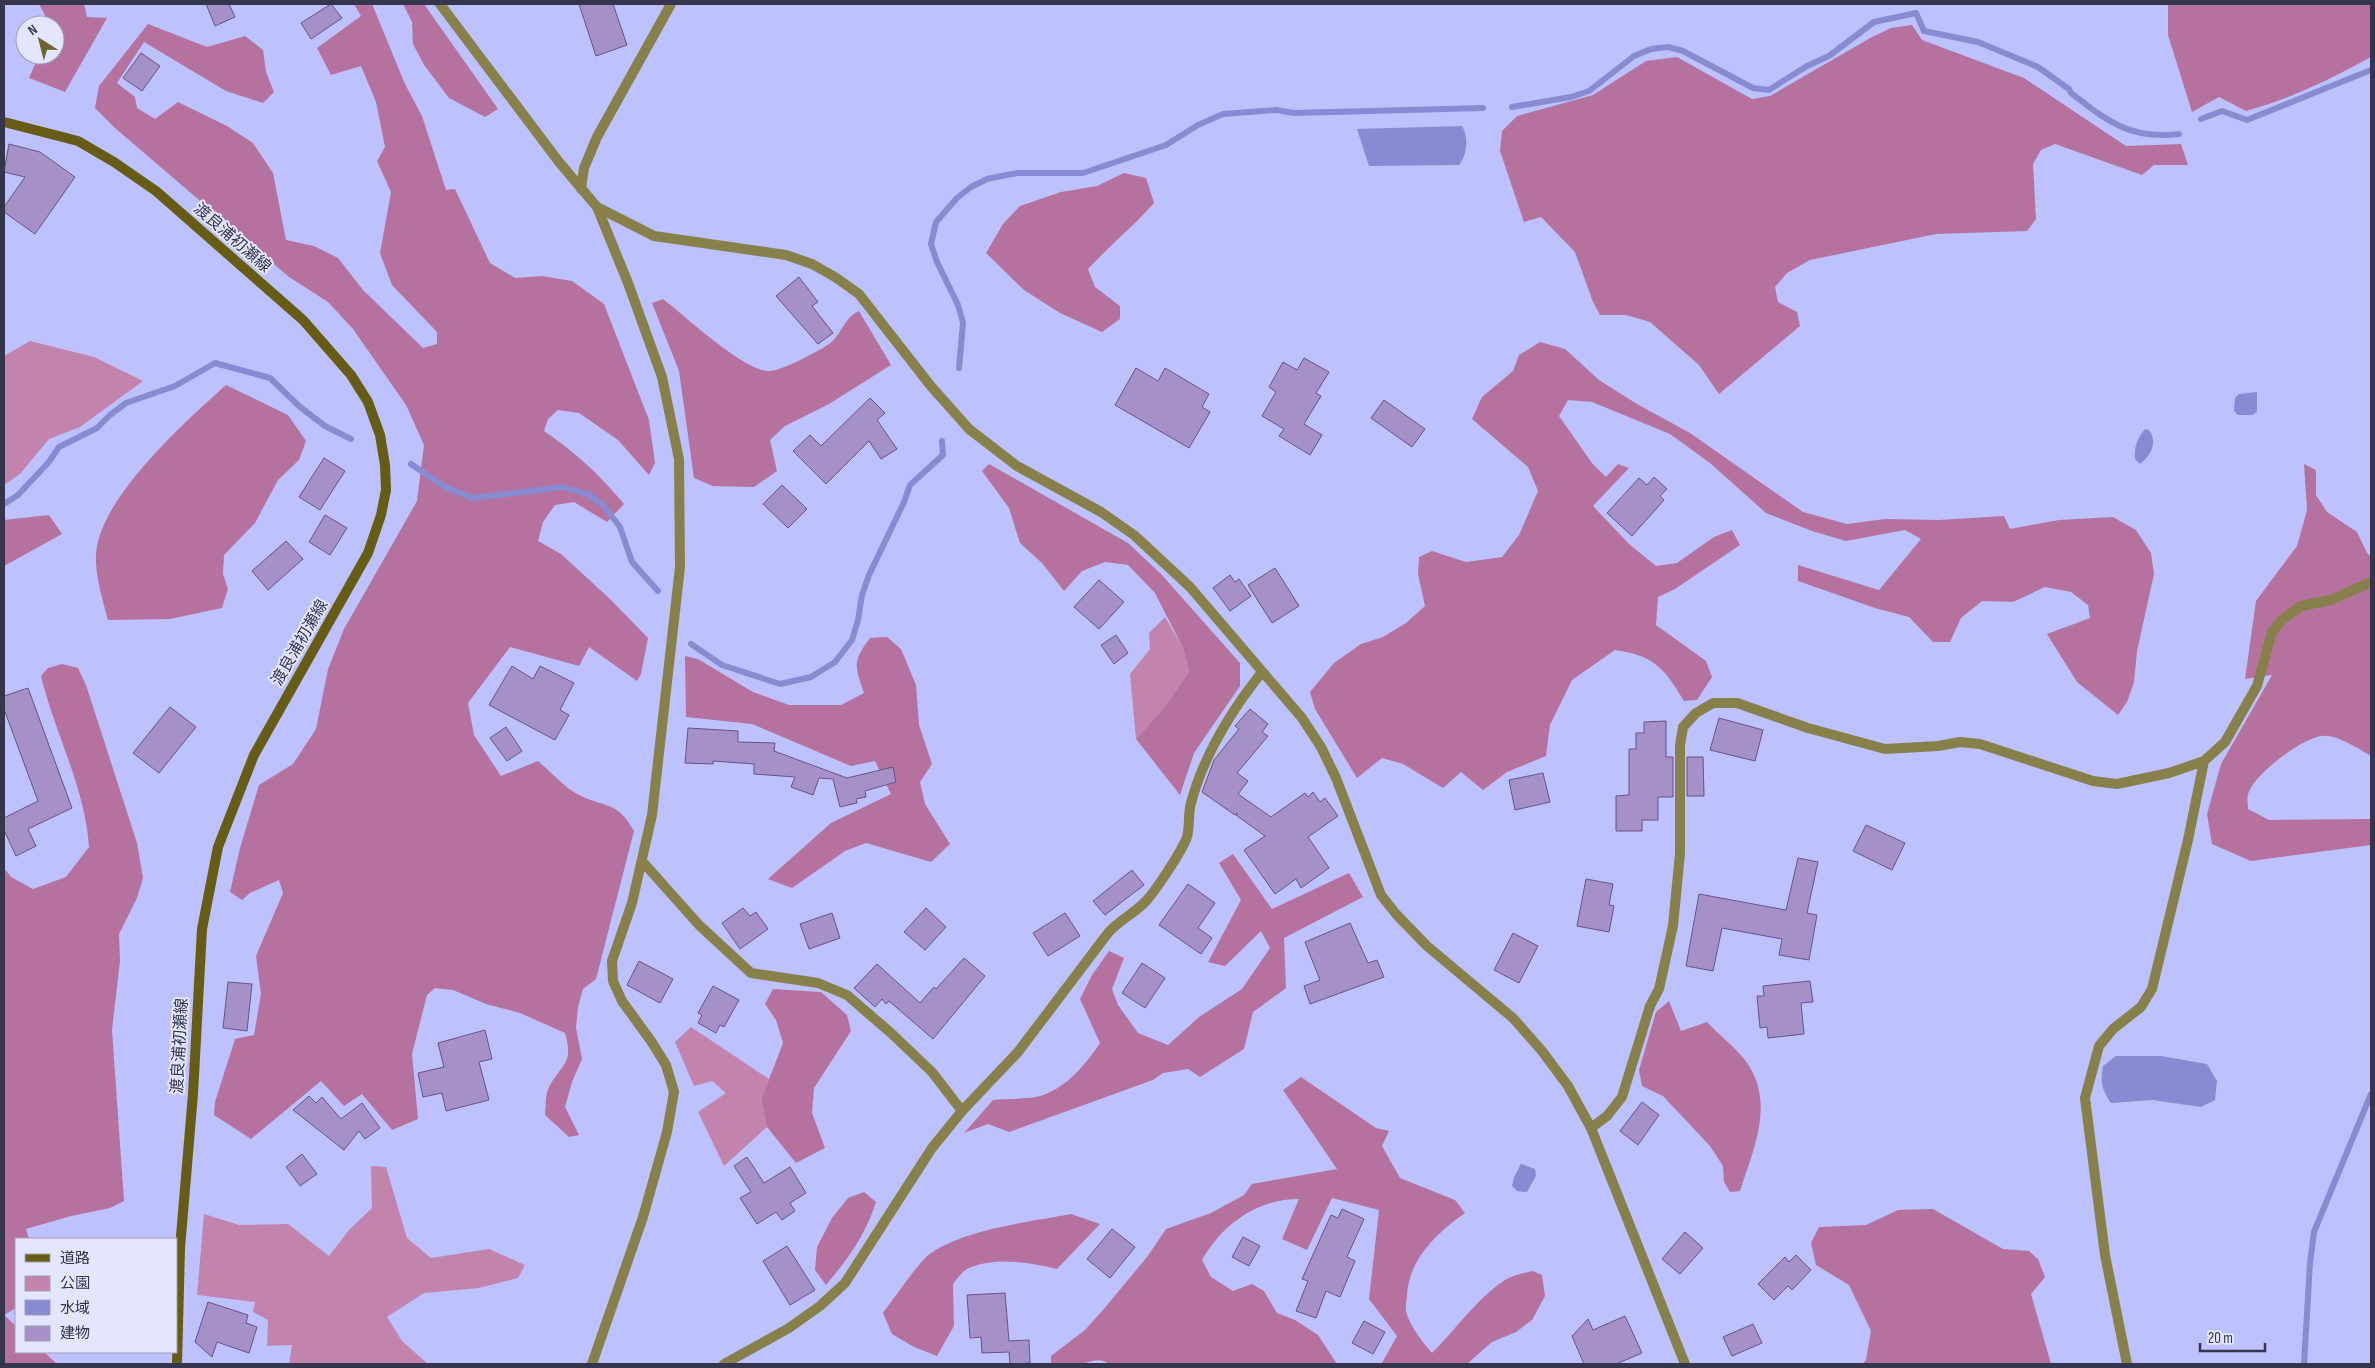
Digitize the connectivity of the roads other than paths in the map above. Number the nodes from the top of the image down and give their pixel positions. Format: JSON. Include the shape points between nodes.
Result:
{"nodes":[{"id":1,"x":440,"y":4,"type":"edge"},
{"id":2,"x":671,"y":4,"type":"edge"},
{"id":3,"x":4,"y":122,"type":"edge"},
{"id":4,"x":581,"y":189,"type":"junction"},
{"id":5,"x":597,"y":207,"type":"junction"},
{"id":6,"x":2371,"y":582,"type":"edge"},
{"id":7,"x":1262,"y":672,"type":"junction"},
{"id":8,"x":2204,"y":761,"type":"junction"},
{"id":9,"x":642,"y":861,"type":"junction"},
{"id":10,"x":962,"y":1110,"type":"junction"},
{"id":11,"x":1591,"y":1128,"type":"junction"},
{"id":12,"x":178,"y":1325,"type":"edge"},
{"id":13,"x":593,"y":1364,"type":"edge"},
{"id":14,"x":597,"y":1364,"type":"edge"},
{"id":15,"x":724,"y":1364,"type":"edge"},
{"id":16,"x":1686,"y":1364,"type":"edge"},
{"id":17,"x":2127,"y":1364,"type":"edge"}],
"edges":[{"from":1,"to":4,"type":"street"},
{"from":2,"to":4,"type":"street","via":[[597,137],[584,168]]},
{"from":3,"to":12,"type":"main road","name":"渡良浦初瀬線","via":[[78,142],[114,162],[156,191],[303,320],[351,375],[368,402],[380,435],[385,465],[386,490],[368,552],[254,755],[218,847],[202,929],[180,1248]]},
{"from":4,"to":5,"type":"street"},
{"from":5,"to":7,"type":"street","via":[[654,236],[786,255],[835,277],[859,294],[969,429],[1017,466],[1101,512],[1134,535],[1190,587]]},
{"from":5,"to":9,"type":"street","via":[[662,377],[678,459],[680,567],[656,790]]},
{"from":6,"to":8,"type":"street","via":[[2331,600],[2301,606],[2282,620],[2272,632],[2257,686],[2225,742]]},
{"from":7,"to":10,"type":"street","via":[[1237,703],[1204,763],[1190,804],[1187,837],[1161,881],[1145,902],[1118,921],[1018,1052]]},
{"from":7,"to":11,"type":"street","via":[[1302,718],[1321,747],[1381,894],[1427,946],[1519,1025],[1568,1086]]},
{"from":8,"to":11,"type":"street","via":[[2169,773],[2117,784],[2093,781],[1980,744],[1960,742],[1885,749],[1808,728],[1737,703],[1713,703],[1696,713],[1683,727],[1680,745],[1680,853],[1673,926],[1659,989],[1650,1006],[1622,1097],[1607,1116]]},
{"from":8,"to":17,"type":"street","via":[[2152,989],[2141,1007],[2112,1028],[2099,1046],[2084,1098],[2105,1255]]},
{"from":9,"to":10,"type":"street","via":[[699,925],[751,974],[818,983],[847,995],[932,1072]]},
{"from":9,"to":13,"type":"street","via":[[612,961],[613,981],[622,1001],[666,1065],[674,1092],[667,1132],[643,1217]]},
{"from":10,"to":15,"type":"street","via":[[910,1180],[845,1283],[789,1328]]},
{"from":11,"to":16,"type":"street"},
{"from":13,"to":14,"type":"street"}]}
